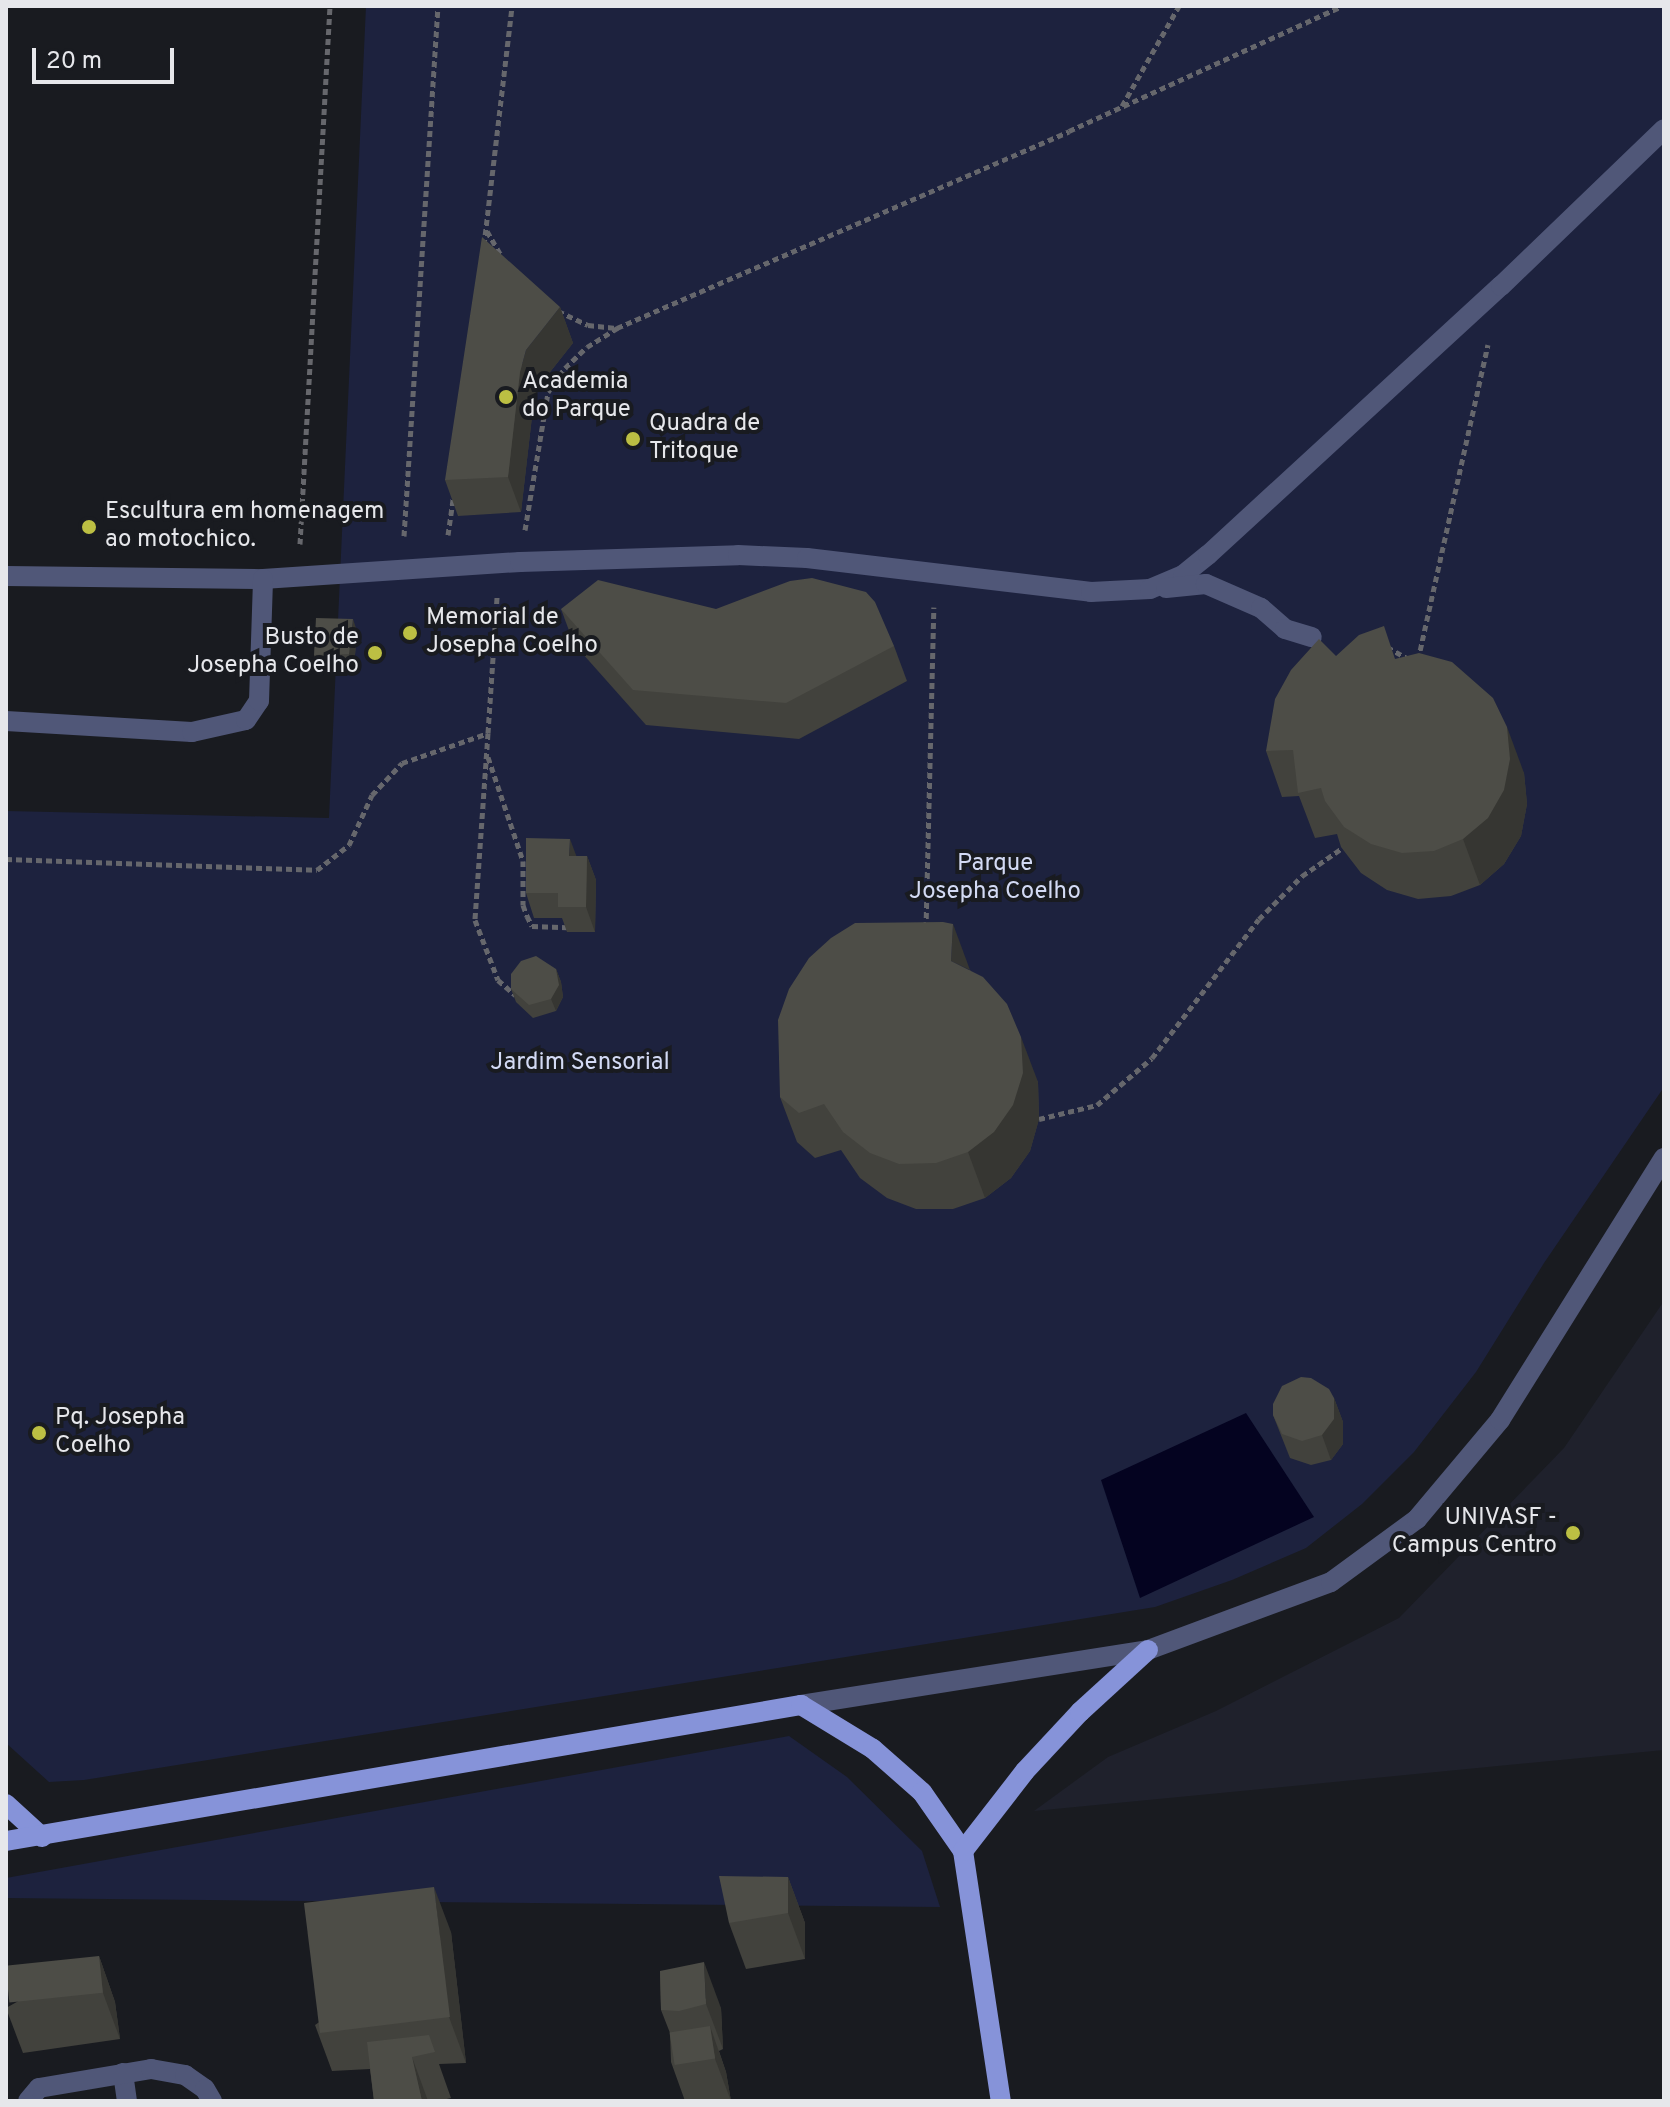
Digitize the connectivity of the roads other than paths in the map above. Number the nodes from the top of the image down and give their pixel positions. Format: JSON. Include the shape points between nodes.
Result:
{"nodes":[{"id":1,"x":1664,"y":129,"type":"edge"},
{"id":2,"x":6,"y":576,"type":"edge"},
{"id":3,"x":263,"y":579,"type":"junction"},
{"id":4,"x":1150,"y":589,"type":"junction"},
{"id":5,"x":1312,"y":637,"type":"dead end"},
{"id":6,"x":6,"y":721,"type":"edge"},
{"id":7,"x":1664,"y":1158,"type":"edge"},
{"id":8,"x":1148,"y":1650,"type":"junction"},
{"id":9,"x":801,"y":1705,"type":"junction"},
{"id":10,"x":6,"y":1804,"type":"edge"},
{"id":11,"x":42,"y":1837,"type":"junction"},
{"id":12,"x":6,"y":1841,"type":"edge"},
{"id":13,"x":963,"y":1851,"type":"junction"},
{"id":14,"x":123,"y":2073,"type":"junction"},
{"id":15,"x":28,"y":2101,"type":"edge"},
{"id":16,"x":127,"y":2101,"type":"edge"},
{"id":17,"x":212,"y":2101,"type":"edge"},
{"id":18,"x":1001,"y":2101,"type":"edge"}],
"edges":[{"from":1,"to":4,"type":"street","via":[[1208,555],[1183,575]]},
{"from":2,"to":3,"type":"street"},
{"from":3,"to":4,"type":"street","via":[[520,562],[738,555],[807,558],[1091,592]]},
{"from":3,"to":6,"type":"street","via":[[259,701],[246,720],[192,732]]},
{"from":4,"to":5,"type":"street","via":[[1206,584],[1261,608],[1285,629]]},
{"from":7,"to":8,"type":"street","via":[[1500,1420],[1417,1519],[1331,1582]]},
{"from":8,"to":9,"type":"street"},
{"from":8,"to":13,"type":"main road","via":[[1025,1771]]},
{"from":9,"to":11,"type":"main road"},
{"from":9,"to":13,"type":"main road","via":[[873,1749],[922,1792]]},
{"from":10,"to":11,"type":"main road"},
{"from":11,"to":12,"type":"main road"},
{"from":13,"to":18,"type":"main road"},
{"from":14,"to":15,"type":"street","via":[[39,2088]]},
{"from":14,"to":16,"type":"street"},
{"from":14,"to":17,"type":"street","via":[[151,2069],[185,2075]]}]}
